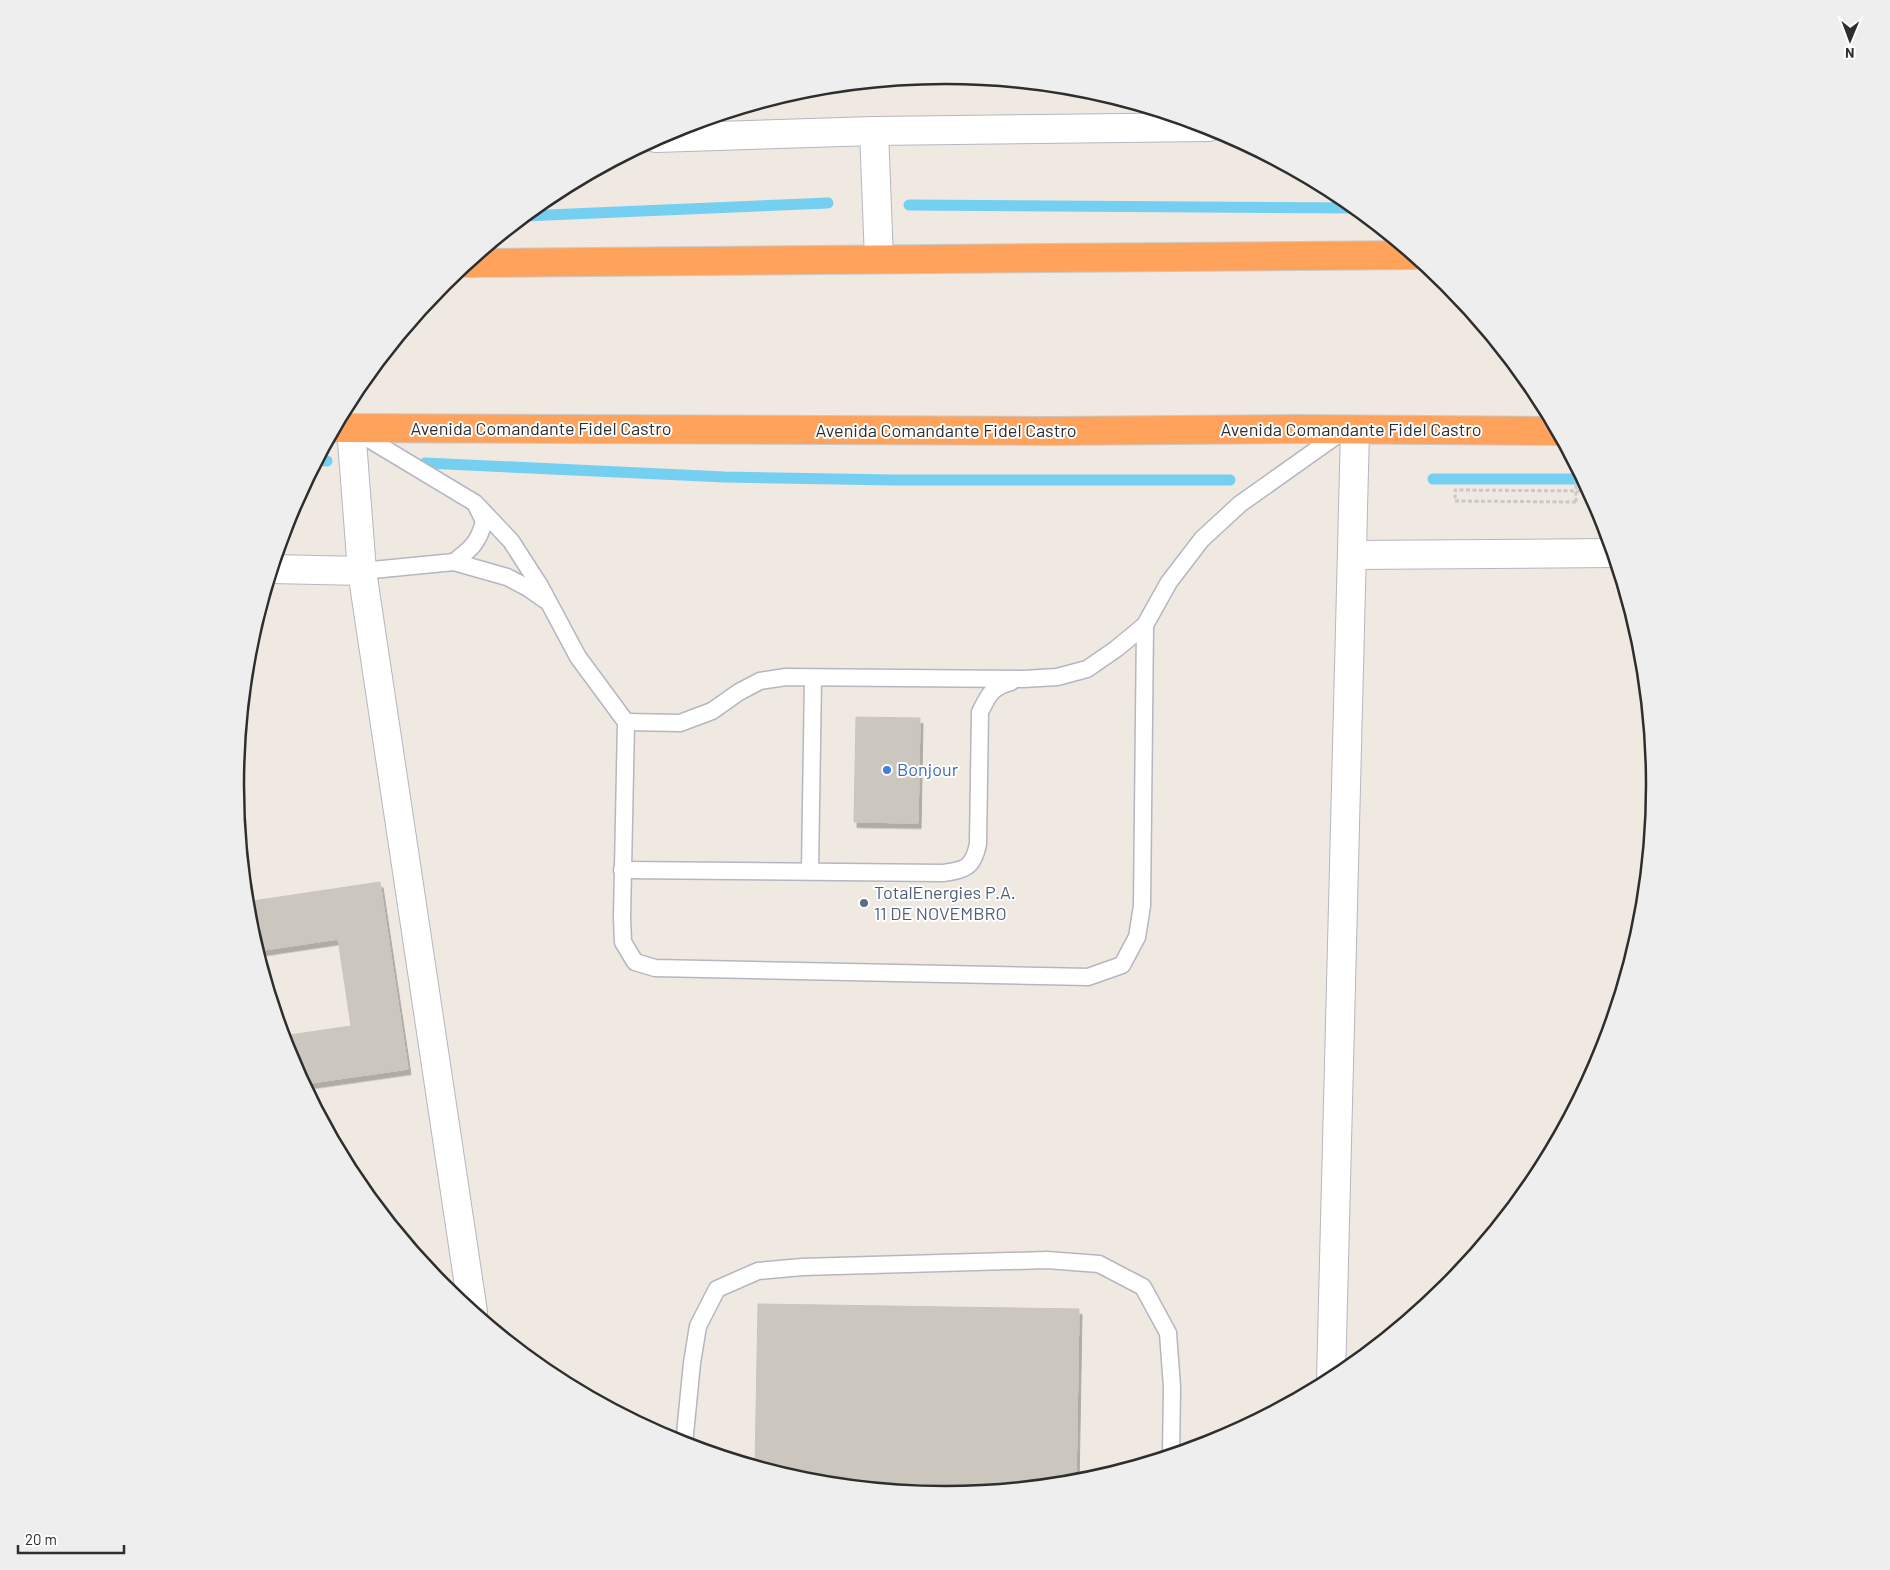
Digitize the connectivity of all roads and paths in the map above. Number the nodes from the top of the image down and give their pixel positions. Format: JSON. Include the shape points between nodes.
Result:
{"nodes":[{"id":1,"x":1187,"y":127,"type":"edge"},
{"id":2,"x":874,"y":130,"type":"junction"},
{"id":3,"x":676,"y":137,"type":"edge"},
{"id":4,"x":1403,"y":255,"type":"edge"},
{"id":5,"x":879,"y":260,"type":"junction"},
{"id":6,"x":478,"y":263,"type":"edge"},
{"id":7,"x":343,"y":428,"type":"edge"},
{"id":8,"x":1350,"y":430,"type":"junction"},
{"id":9,"x":1550,"y":431,"type":"edge"},
{"id":10,"x":1576,"y":491,"type":"edge"},
{"id":11,"x":1576,"y":491,"type":"edge"},
{"id":12,"x":475,"y":503,"type":"junction"},
{"id":13,"x":1606,"y":553,"type":"edge"},
{"id":14,"x":1352,"y":556,"type":"junction"},
{"id":15,"x":454,"y":562,"type":"junction"},
{"id":16,"x":278,"y":569,"type":"edge"},
{"id":17,"x":362,"y":571,"type":"junction"},
{"id":18,"x":549,"y":603,"type":"junction"},
{"id":19,"x":1145,"y":625,"type":"junction"},
{"id":20,"x":812,"y":678,"type":"junction"},
{"id":21,"x":1023,"y":679,"type":"junction"},
{"id":22,"x":626,"y":722,"type":"junction"},
{"id":23,"x":622,"y":870,"type":"junction"},
{"id":24,"x":810,"y":872,"type":"junction"},
{"id":25,"x":471,"y":1301,"type":"edge"},
{"id":26,"x":1331,"y":1370,"type":"edge"},
{"id":27,"x":685,"y":1436,"type":"edge"},
{"id":28,"x":1171,"y":1449,"type":"edge"}],
"edges":[{"from":1,"to":2,"type":"street"},
{"from":2,"to":3,"type":"street"},
{"from":2,"to":5,"type":"street"},
{"from":4,"to":5,"type":"highway"},
{"from":5,"to":6,"type":"highway"},
{"from":7,"to":8,"type":"highway","name":"Avenida Comandante Fidel Castro"},
{"from":7,"to":12,"type":"lane"},
{"from":7,"to":17,"type":"street"},
{"from":8,"to":9,"type":"highway","name":"Avenida Comandante Fidel Castro"},
{"from":8,"to":14,"type":"street"},
{"from":8,"to":19,"type":"lane","via":[[1240,504],[1202,539],[1169,582]]},
{"from":10,"to":11,"type":"path","bridge":true,"via":[[1576,502],[1455,501],[1455,490]]},
{"from":12,"to":15,"type":"lane","via":[[484,521],[481,534],[471,550]]},
{"from":12,"to":18,"type":"lane","via":[[511,541]]},
{"from":13,"to":14,"type":"street"},
{"from":14,"to":26,"type":"street"},
{"from":15,"to":17,"type":"lane"},
{"from":15,"to":18,"type":"lane","via":[[506,577]]},
{"from":16,"to":17,"type":"street"},
{"from":17,"to":25,"type":"street"},
{"from":18,"to":22,"type":"lane","via":[[578,657]]},
{"from":19,"to":21,"type":"lane","via":[[1086,669],[1056,678]]},
{"from":19,"to":23,"type":"lane","via":[[1142,906],[1137,937],[1122,965],[1088,977],[655,968],[635,962],[623,942]]},
{"from":20,"to":21,"type":"lane"},
{"from":20,"to":22,"type":"lane","via":[[760,681],[712,711],[680,723]]},
{"from":20,"to":24,"type":"lane"},
{"from":21,"to":24,"type":"lane","via":[[997,686],[980,712],[978,844],[976,857],[968,867],[942,873]]},
{"from":22,"to":23,"type":"lane"},
{"from":23,"to":24,"type":"lane"},
{"from":27,"to":28,"type":"lane","via":[[698,1326],[717,1289],[758,1271],[1047,1260],[1099,1264],[1143,1287],[1168,1333],[1172,1387]]}]}
